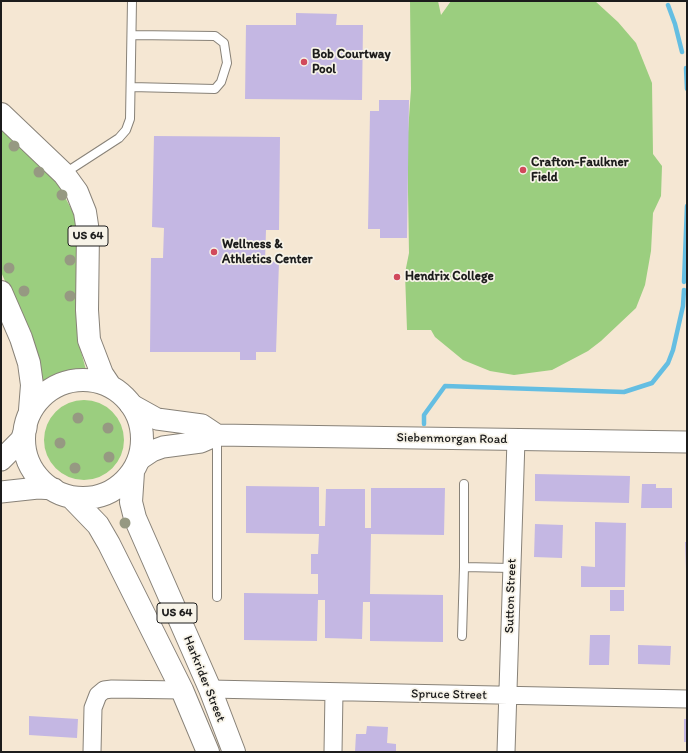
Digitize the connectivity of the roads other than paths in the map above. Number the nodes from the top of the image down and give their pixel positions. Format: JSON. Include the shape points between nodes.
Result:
{"nodes":[{"id":1,"x":132,"y":1,"type":"edge"},
{"id":2,"x":132,"y":36,"type":"junction"},
{"id":3,"x":131,"y":87,"type":"junction"},
{"id":4,"x":1,"y":114,"type":"edge"},
{"id":5,"x":64,"y":174,"type":"junction"},
{"id":6,"x":1,"y":292,"type":"edge"},
{"id":7,"x":110,"y":386,"type":"junction"},
{"id":8,"x":130,"y":404,"type":"junction"},
{"id":9,"x":28,"y":419,"type":"junction"},
{"id":10,"x":217,"y":435,"type":"junction"},
{"id":11,"x":516,"y":440,"type":"junction"},
{"id":12,"x":687,"y":442,"type":"edge"},
{"id":13,"x":1,"y":460,"type":"edge"},
{"id":14,"x":137,"y":466,"type":"junction"},
{"id":15,"x":464,"y":484,"type":"dead end"},
{"id":16,"x":1,"y":492,"type":"edge"},
{"id":17,"x":62,"y":493,"type":"junction"},
{"id":18,"x":464,"y":567,"type":"junction"},
{"id":19,"x":511,"y":568,"type":"junction"},
{"id":20,"x":217,"y":597,"type":"dead end"},
{"id":21,"x":462,"y":636,"type":"dead end"},
{"id":22,"x":210,"y":689,"type":"junction"},
{"id":23,"x":182,"y":690,"type":"junction"},
{"id":24,"x":334,"y":692,"type":"junction"},
{"id":25,"x":507,"y":697,"type":"junction"},
{"id":26,"x":687,"y":699,"type":"edge"},
{"id":27,"x":92,"y":752,"type":"edge"},
{"id":28,"x":208,"y":752,"type":"edge"},
{"id":29,"x":234,"y":752,"type":"edge"},
{"id":30,"x":333,"y":752,"type":"edge"},
{"id":31,"x":506,"y":752,"type":"edge"}],
"edges":[{"from":1,"to":2,"type":"lane"},
{"from":2,"to":3,"type":"lane"},
{"from":2,"to":3,"type":"lane","via":[[215,36],[224,43],[227,63],[221,82],[215,88]]},
{"from":3,"to":5,"type":"lane","via":[[130,119],[126,130],[119,138]]},
{"from":4,"to":5,"type":"main road","number":"US 64"},
{"from":5,"to":7,"type":"main road","number":"US 64","via":[[77,192],[85,212],[88,232],[89,340],[102,374]]},
{"from":6,"to":9,"type":"main road","via":[[29,363],[32,385]]},
{"from":7,"to":8,"type":"main road"},
{"from":7,"to":9,"type":"main road","via":[[99,381],[70,382],[49,390],[40,397]]},
{"from":8,"to":10,"type":"street","via":[[157,418],[202,425]]},
{"from":8,"to":14,"type":"main road","via":[[138,418],[142,435]]},
{"from":9,"to":13,"type":"street","via":[[21,440]]},
{"from":9,"to":17,"type":"main road","via":[[26,448],[30,464],[40,479]]},
{"from":10,"to":11,"type":"street","name":"Siebenmorgan Road"},
{"from":10,"to":14,"type":"street","name":"Siebenmorgan Road","via":[[201,442],[152,451]]},
{"from":10,"to":20,"type":"lane"},
{"from":11,"to":12,"type":"street","name":"Siebenmorgan Road"},
{"from":11,"to":19,"type":"street","name":"Sutton Street"},
{"from":14,"to":17,"type":"main road","via":[[115,489],[102,495]]},
{"from":14,"to":22,"type":"main road","name":"Harkrider Street","number":"US 64","via":[[131,502],[135,518]]},
{"from":15,"to":18,"type":"lane"},
{"from":16,"to":17,"type":"street","via":[[38,488]]},
{"from":17,"to":23,"type":"main road","name":"Harkrider Street","number":"US 64","via":[[98,525],[110,544]]},
{"from":18,"to":19,"type":"lane"},
{"from":18,"to":21,"type":"lane"},
{"from":19,"to":25,"type":"street","name":"Sutton Street"},
{"from":22,"to":24,"type":"street","name":"Spruce Street"},
{"from":22,"to":29,"type":"main road","name":"Harkrider Street","number":"US 64"},
{"from":23,"to":27,"type":"street","via":[[104,690],[98,695],[92,708]]},
{"from":23,"to":28,"type":"main road","name":"Harkrider Street","number":"US 64"},
{"from":24,"to":25,"type":"street","name":"Spruce Street"},
{"from":24,"to":30,"type":"street"},
{"from":25,"to":26,"type":"street","name":"Spruce Street"},
{"from":25,"to":31,"type":"street","name":"Sutton Street"}]}
